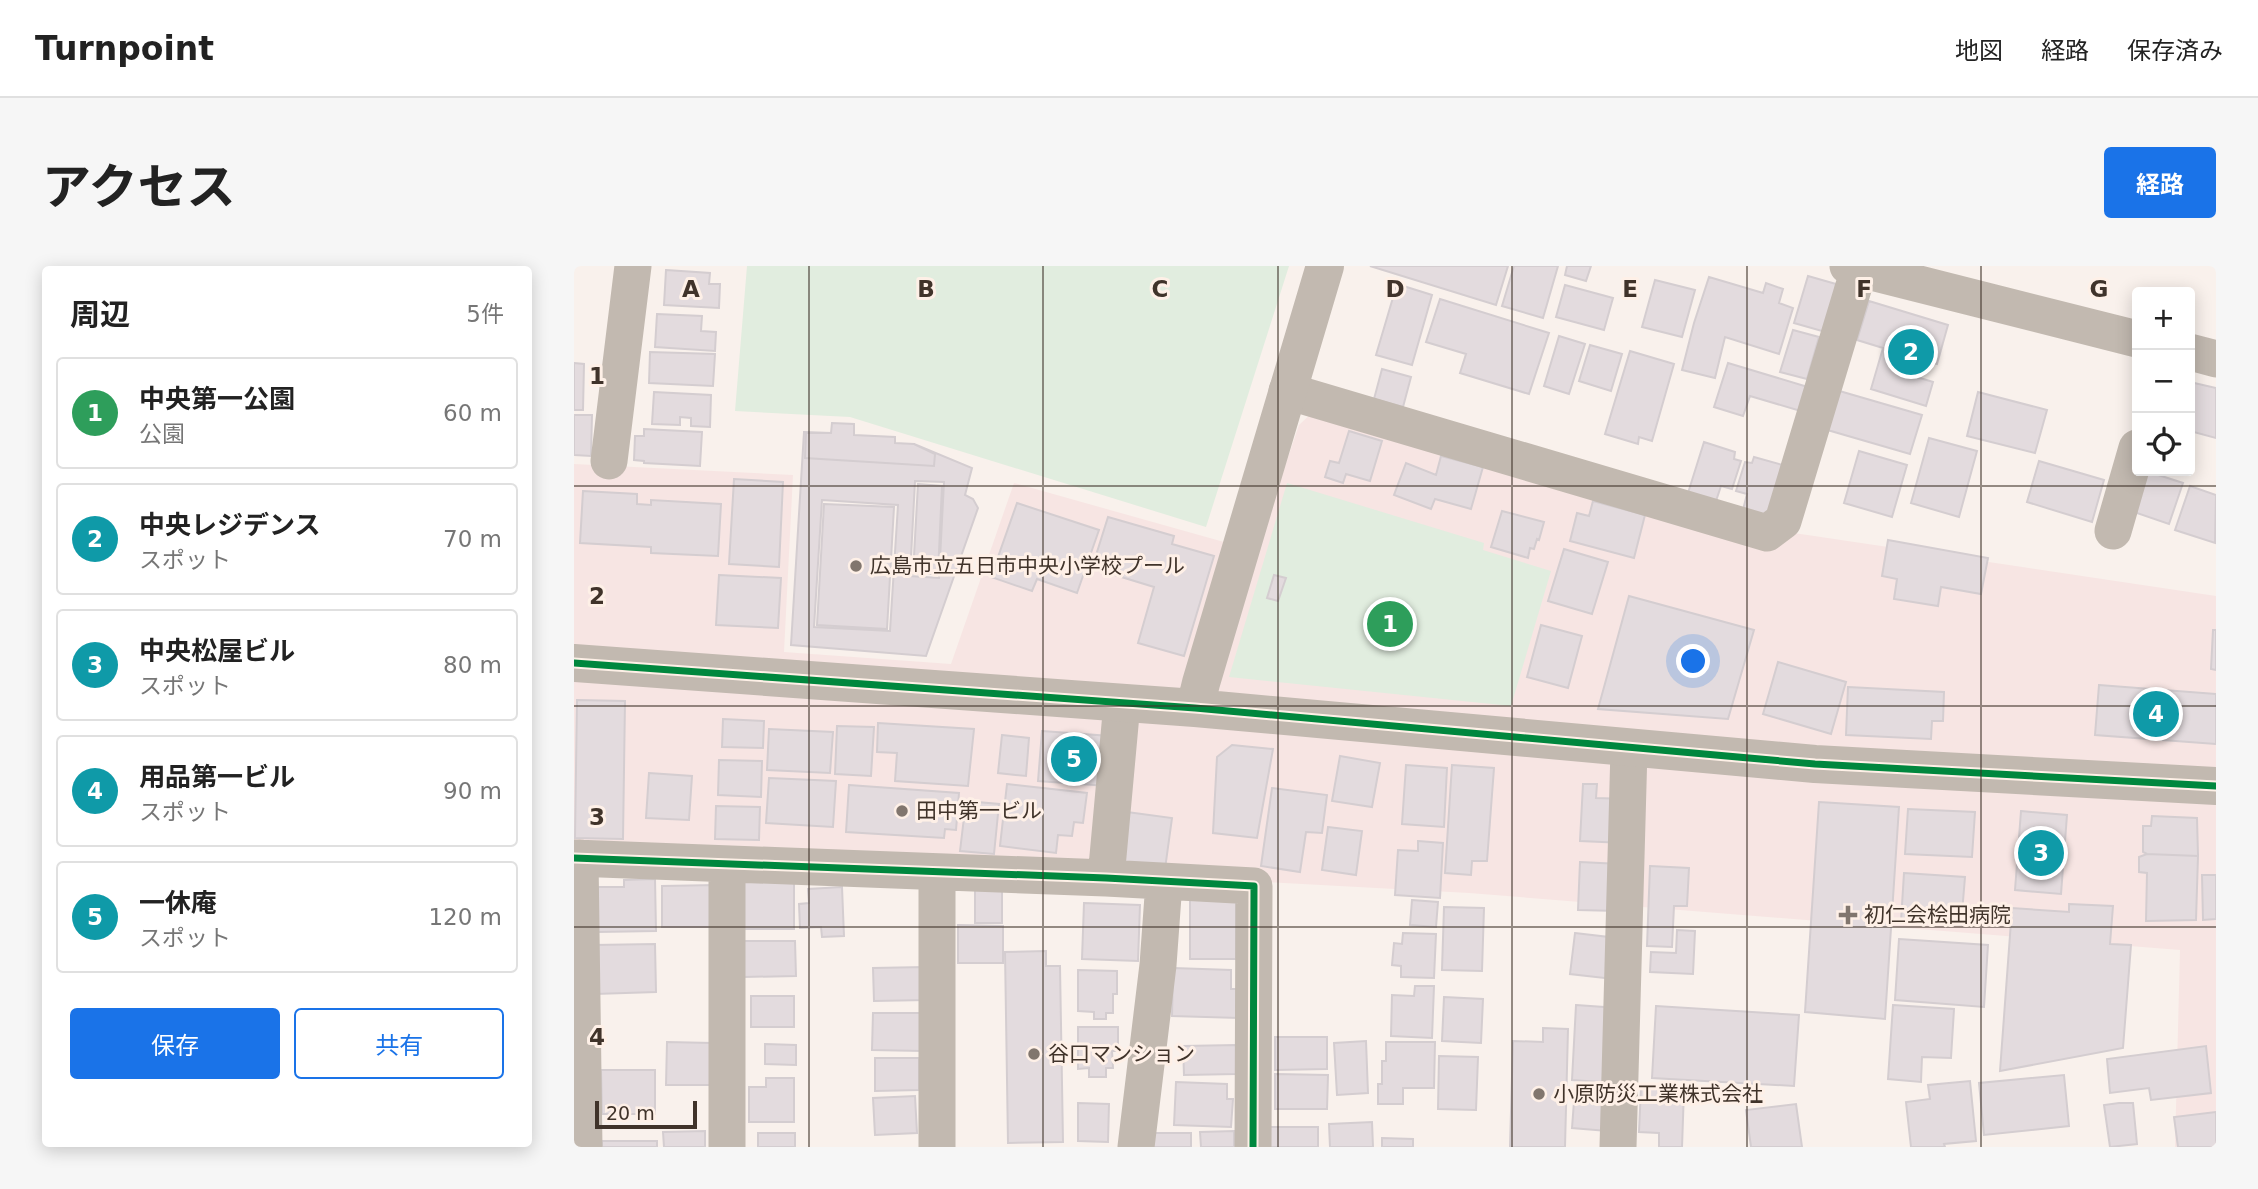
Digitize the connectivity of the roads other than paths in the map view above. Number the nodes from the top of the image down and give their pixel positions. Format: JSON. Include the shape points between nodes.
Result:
{"nodes":[{"id":1,"x":634,"y":266,"type":"edge"},
{"id":2,"x":1325,"y":266,"type":"edge"},
{"id":3,"x":1853,"y":268,"type":"edge"},
{"id":4,"x":2132,"y":338,"type":"edge"},
{"id":5,"x":2195,"y":353,"type":"edge"},
{"id":6,"x":2216,"y":359,"type":"edge"},
{"id":7,"x":1287,"y":391,"type":"junction"},
{"id":8,"x":609,"y":461,"type":"dead end"},
{"id":9,"x":2132,"y":465,"type":"edge"},
{"id":10,"x":2113,"y":531,"type":"dead end"},
{"id":11,"x":574,"y":663,"type":"edge"},
{"id":12,"x":1122,"y":703,"type":"junction"},
{"id":13,"x":1195,"y":708,"type":"junction"},
{"id":14,"x":1629,"y":749,"type":"junction"},
{"id":15,"x":2216,"y":786,"type":"edge"},
{"id":16,"x":577,"y":858,"type":"edge"},
{"id":17,"x":727,"y":864,"type":"junction"},
{"id":18,"x":937,"y":872,"type":"junction"},
{"id":19,"x":1106,"y":878,"type":"junction"},
{"id":20,"x":1164,"y":882,"type":"junction"},
{"id":21,"x":578,"y":1016,"type":"edge"},
{"id":22,"x":584,"y":1147,"type":"edge"},
{"id":23,"x":727,"y":1147,"type":"edge"},
{"id":24,"x":937,"y":1147,"type":"edge"},
{"id":25,"x":1136,"y":1147,"type":"edge"},
{"id":26,"x":1253,"y":1147,"type":"edge"},
{"id":27,"x":1618,"y":1147,"type":"edge"}],
"edges":[{"from":1,"to":8,"type":"street"},
{"from":2,"to":7,"type":"street"},
{"from":3,"to":4,"type":"street"},
{"from":3,"to":7,"type":"street","via":[[1783,521],[1767,533]]},
{"from":5,"to":6,"type":"street"},
{"from":7,"to":13,"type":"street"},
{"from":9,"to":10,"type":"street"},
{"from":11,"to":12,"type":"street"},
{"from":12,"to":13,"type":"street"},
{"from":12,"to":19,"type":"street"},
{"from":13,"to":14,"type":"street"},
{"from":14,"to":15,"type":"street"},
{"from":14,"to":27,"type":"street"},
{"from":16,"to":17,"type":"street"},
{"from":16,"to":21,"type":"street"},
{"from":17,"to":18,"type":"street"},
{"from":17,"to":23,"type":"street"},
{"from":18,"to":19,"type":"street"},
{"from":18,"to":24,"type":"street"},
{"from":19,"to":20,"type":"street"},
{"from":20,"to":25,"type":"street"},
{"from":20,"to":26,"type":"street","via":[[1254,886]]},
{"from":21,"to":22,"type":"street"}]}
